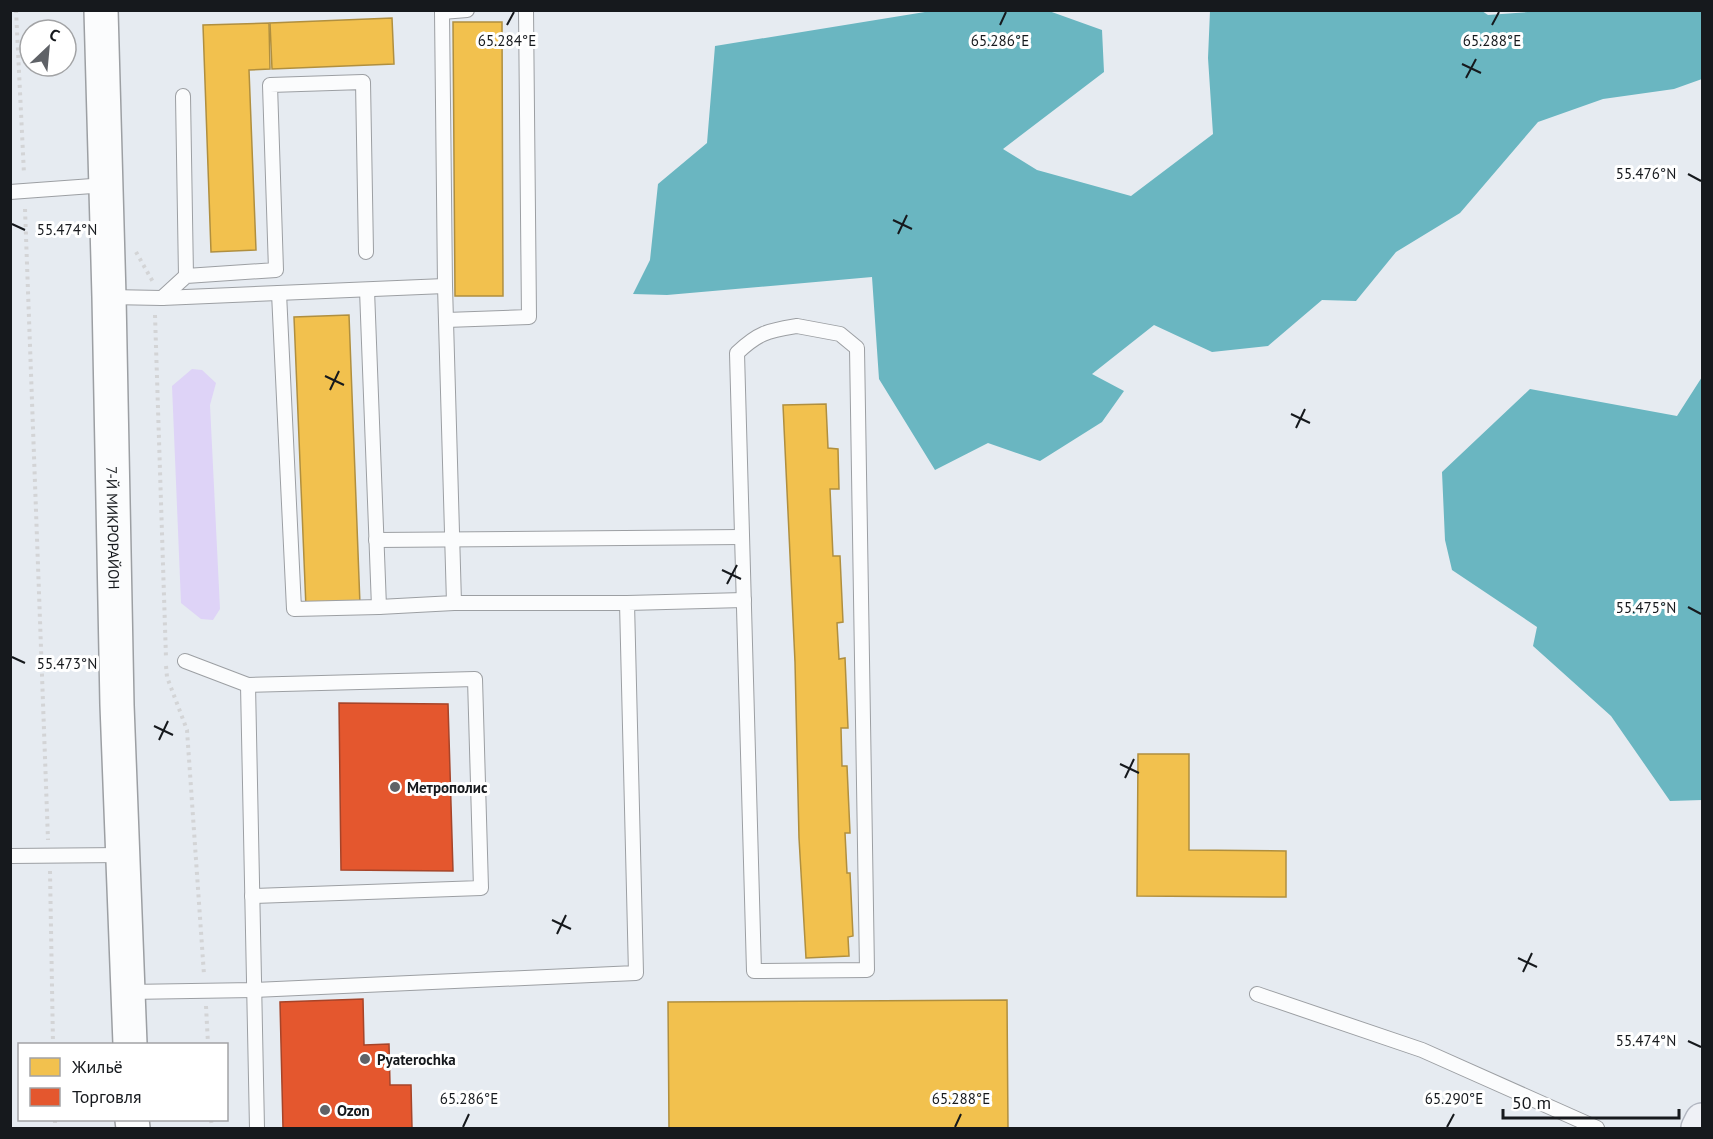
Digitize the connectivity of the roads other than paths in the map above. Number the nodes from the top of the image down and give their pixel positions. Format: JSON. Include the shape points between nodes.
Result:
{"nodes":[{"id":1,"x":101,"y":10,"type":"edge"},
{"id":2,"x":467,"y":10,"type":"edge"},
{"id":3,"x":525,"y":10,"type":"edge"},
{"id":4,"x":183,"y":96,"type":"dead end"},
{"id":5,"x":106,"y":185,"type":"junction"},
{"id":6,"x":17,"y":192,"type":"edge"},
{"id":7,"x":366,"y":252,"type":"dead end"},
{"id":8,"x":186,"y":276,"type":"junction"},
{"id":9,"x":445,"y":286,"type":"junction"},
{"id":10,"x":367,"y":290,"type":"junction"},
{"id":11,"x":279,"y":293,"type":"junction"},
{"id":12,"x":109,"y":297,"type":"junction"},
{"id":13,"x":162,"y":298,"type":"junction"},
{"id":14,"x":446,"y":320,"type":"junction"},
{"id":15,"x":742,"y":537,"type":"junction"},
{"id":16,"x":452,"y":539,"type":"junction"},
{"id":17,"x":376,"y":540,"type":"junction"},
{"id":18,"x":744,"y":600,"type":"junction"},
{"id":19,"x":454,"y":603,"type":"junction"},
{"id":20,"x":627,"y":603,"type":"junction"},
{"id":21,"x":379,"y":606,"type":"junction"},
{"id":22,"x":185,"y":661,"type":"dead end"},
{"id":23,"x":248,"y":685,"type":"junction"},
{"id":24,"x":122,"y":855,"type":"junction"},
{"id":25,"x":10,"y":856,"type":"edge"},
{"id":26,"x":252,"y":896,"type":"junction"},
{"id":27,"x":254,"y":990,"type":"junction"},
{"id":28,"x":128,"y":992,"type":"junction"},
{"id":29,"x":1257,"y":994,"type":"dead end"},
{"id":30,"x":130,"y":1043,"type":"edge"},
{"id":31,"x":1702,"y":1120,"type":"edge"},
{"id":32,"x":256,"y":1128,"type":"edge"},
{"id":33,"x":1598,"y":1128,"type":"edge"},
{"id":34,"x":1698,"y":1128,"type":"edge"}],
"edges":[{"from":1,"to":5,"type":"street","name":"7-Й МИКРОРАЙОН"},
{"from":2,"to":9,"type":"lane","via":[[442,12]]},
{"from":3,"to":14,"type":"lane","via":[[529,317]]},
{"from":4,"to":8,"type":"lane"},
{"from":5,"to":6,"type":"lane"},
{"from":5,"to":12,"type":"street","name":"7-Й МИКРОРАЙОН"},
{"from":7,"to":8,"type":"lane","via":[[363,82],[270,85],[276,270]]},
{"from":8,"to":13,"type":"lane"},
{"from":9,"to":10,"type":"lane"},
{"from":9,"to":14,"type":"lane"},
{"from":10,"to":11,"type":"lane"},
{"from":10,"to":17,"type":"lane"},
{"from":11,"to":13,"type":"lane"},
{"from":11,"to":21,"type":"lane","via":[[294,609]]},
{"from":12,"to":13,"type":"lane"},
{"from":12,"to":24,"type":"street","name":"7-Й МИКРОРАЙОН"},
{"from":14,"to":16,"type":"lane"},
{"from":15,"to":16,"type":"lane"},
{"from":15,"to":18,"type":"lane"},
{"from":15,"to":18,"type":"lane","via":[[737,353],[768,331],[797,326],[840,334],[857,348],[867,970],[754,971]]},
{"from":16,"to":17,"type":"lane"},
{"from":16,"to":19,"type":"lane"},
{"from":17,"to":21,"type":"lane"},
{"from":18,"to":20,"type":"lane"},
{"from":19,"to":20,"type":"lane"},
{"from":19,"to":21,"type":"lane"},
{"from":20,"to":27,"type":"lane","via":[[636,973]]},
{"from":22,"to":23,"type":"lane"},
{"from":23,"to":26,"type":"lane"},
{"from":23,"to":26,"type":"lane","via":[[475,679],[481,888]]},
{"from":24,"to":25,"type":"lane"},
{"from":24,"to":28,"type":"street","name":"7-Й МИКРОРАЙОН"},
{"from":26,"to":27,"type":"lane"},
{"from":27,"to":28,"type":"lane"},
{"from":27,"to":32,"type":"lane"},
{"from":28,"to":30,"type":"street","name":"7-Й МИКРОРАЙОН"},
{"from":29,"to":33,"type":"lane","via":[[1422,1050]]},
{"from":31,"to":34,"type":"main road"}]}
